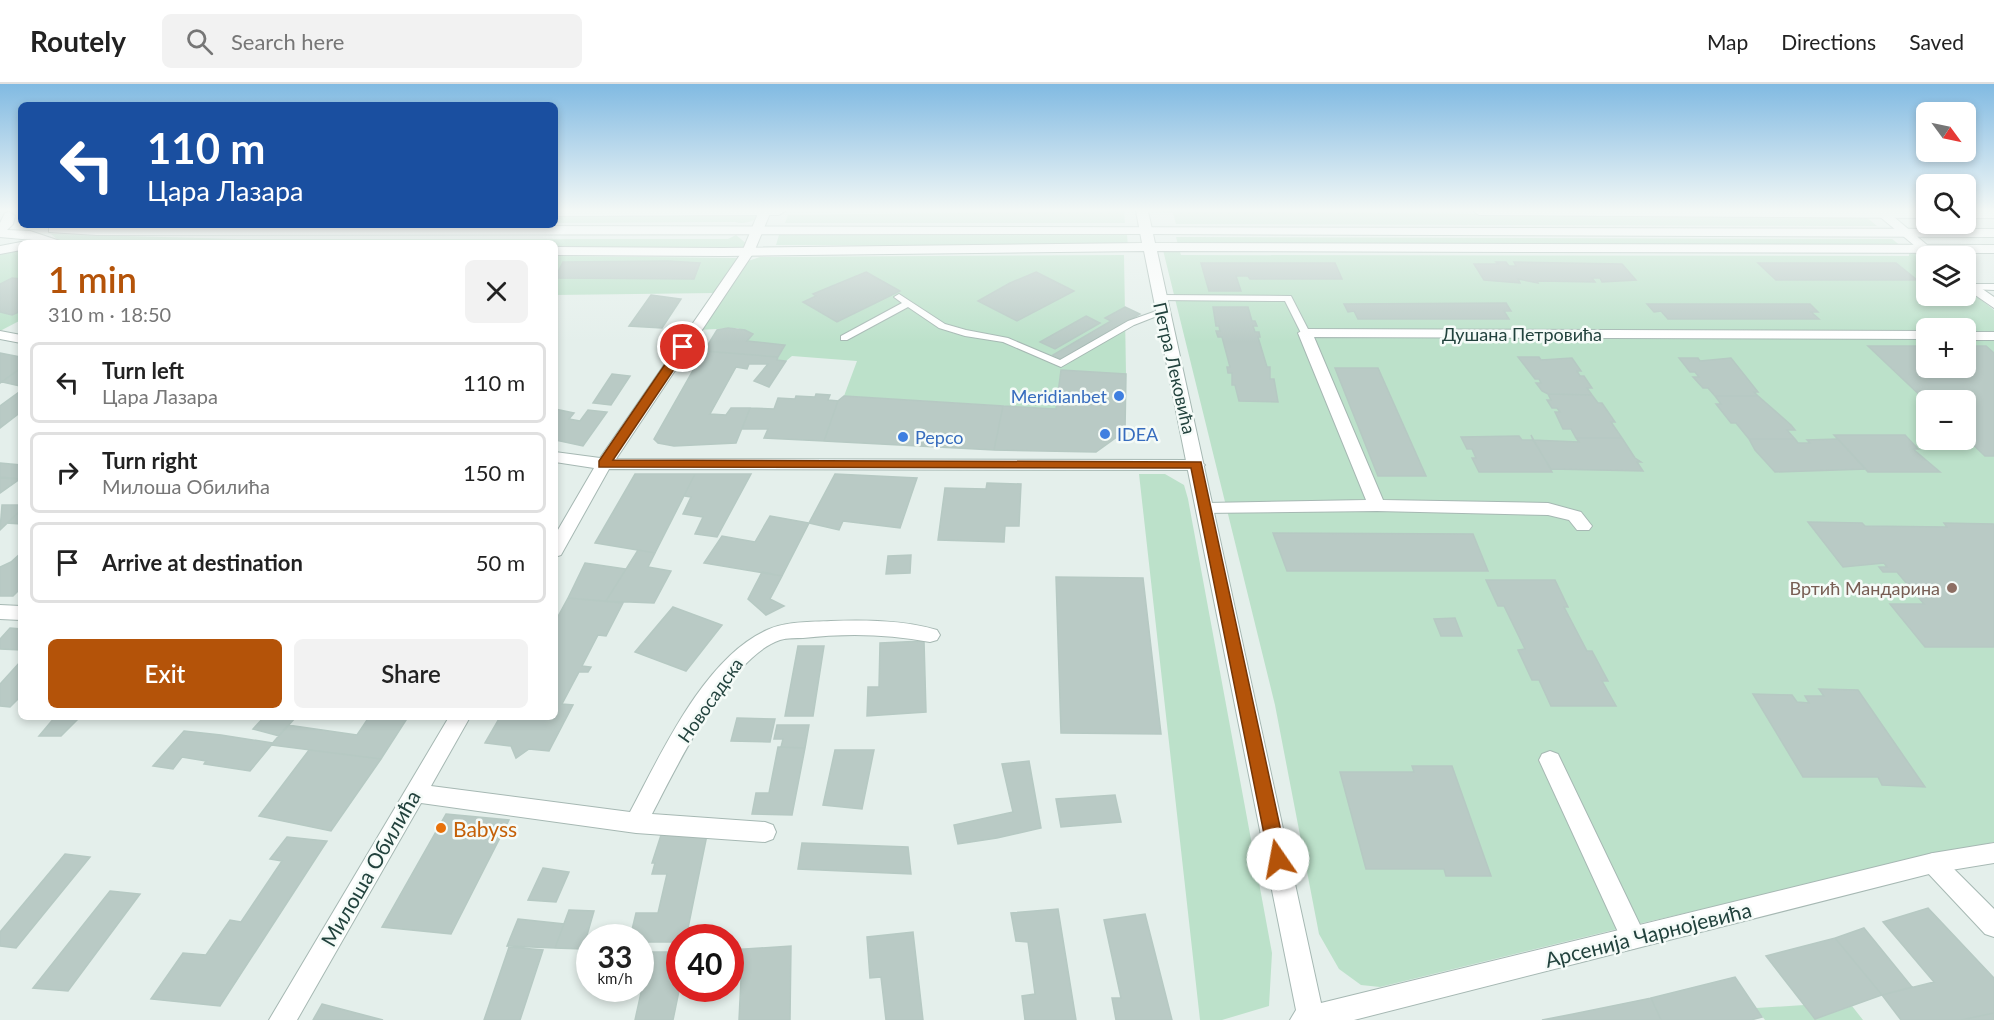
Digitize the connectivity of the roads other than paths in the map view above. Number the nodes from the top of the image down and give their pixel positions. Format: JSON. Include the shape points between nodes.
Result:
{"nodes":[{"id":1,"x":746,"y":255,"type":"edge"},
{"id":2,"x":1151,"y":255,"type":"edge"},
{"id":3,"x":1976,"y":285,"type":"edge"},
{"id":4,"x":1994,"y":287,"type":"edge"},
{"id":5,"x":1976,"y":290,"type":"edge"},
{"id":6,"x":899,"y":297,"type":"dead end"},
{"id":7,"x":909,"y":303,"type":"junction"},
{"id":8,"x":1994,"y":304,"type":"edge"},
{"id":9,"x":1160,"y":305,"type":"junction"},
{"id":10,"x":1305,"y":333,"type":"junction"},
{"id":11,"x":0,"y":335,"type":"edge"},
{"id":12,"x":1916,"y":335,"type":"edge"},
{"id":13,"x":1976,"y":336,"type":"edge"},
{"id":14,"x":1994,"y":336,"type":"edge"},
{"id":15,"x":18,"y":338,"type":"edge"},
{"id":16,"x":844,"y":338,"type":"dead end"},
{"id":17,"x":558,"y":457,"type":"edge"},
{"id":18,"x":604,"y":464,"type":"junction"},
{"id":19,"x":1197,"y":465,"type":"junction"},
{"id":20,"x":1377,"y":506,"type":"junction"},
{"id":21,"x":1206,"y":509,"type":"junction"},
{"id":22,"x":1582,"y":525,"type":"dead end"},
{"id":23,"x":558,"y":546,"type":"edge"},
{"id":24,"x":0,"y":612,"type":"edge"},
{"id":25,"x":18,"y":613,"type":"edge"},
{"id":26,"x":930,"y":635,"type":"dead end"},
{"id":27,"x":458,"y":720,"type":"edge"},
{"id":28,"x":1550,"y":760,"type":"dead end"},
{"id":29,"x":414,"y":793,"type":"junction"},
{"id":30,"x":636,"y":823,"type":"junction"},
{"id":31,"x":765,"y":832,"type":"dead end"},
{"id":32,"x":1994,"y":853,"type":"edge"},
{"id":33,"x":1933,"y":863,"type":"junction"},
{"id":34,"x":1994,"y":926,"type":"edge"},
{"id":35,"x":1633,"y":937,"type":"junction"},
{"id":36,"x":1307,"y":1019,"type":"edge"},
{"id":37,"x":282,"y":1020,"type":"edge"}],
"edges":[{"from":1,"to":18,"type":"street"},
{"from":2,"to":9,"type":"street","name":"Петра Лековића"},
{"from":3,"to":4,"type":"lane"},
{"from":5,"to":8,"type":"street"},
{"from":6,"to":7,"type":"lane"},
{"from":7,"to":9,"type":"lane","via":[[942,326],[1005,339],[1061,364]]},
{"from":7,"to":16,"type":"lane"},
{"from":9,"to":10,"type":"lane","via":[[1288,298]]},
{"from":9,"to":19,"type":"street","name":"Петра Лековића"},
{"from":10,"to":12,"type":"street","name":"Душана Петровића"},
{"from":10,"to":20,"type":"street"},
{"from":11,"to":15,"type":"street"},
{"from":13,"to":14,"type":"street"},
{"from":17,"to":18,"type":"street"},
{"from":18,"to":19,"type":"street"},
{"from":18,"to":23,"type":"street"},
{"from":19,"to":21,"type":"street","name":"Петра Лековића"},
{"from":20,"to":21,"type":"street"},
{"from":20,"to":22,"type":"street","via":[[1548,509],[1575,516]]},
{"from":21,"to":36,"type":"street","name":"Петра Лековића"},
{"from":24,"to":25,"type":"street"},
{"from":26,"to":30,"type":"street","name":"Новосадска","via":[[901,629],[831,627],[775,634],[744,652],[678,746]]},
{"from":27,"to":29,"type":"street","name":"Милоша Обилића"},
{"from":28,"to":35,"type":"street"},
{"from":29,"to":30,"type":"street"},
{"from":29,"to":37,"type":"street","name":"Милоша Обилића"},
{"from":30,"to":31,"type":"street"},
{"from":32,"to":33,"type":"street","name":"Арсенија Чарнојевића"},
{"from":33,"to":34,"type":"street"},
{"from":33,"to":35,"type":"street","name":"Арсенија Чарнојевића"},
{"from":35,"to":36,"type":"street","name":"Арсенија Чарнојевића"}]}
